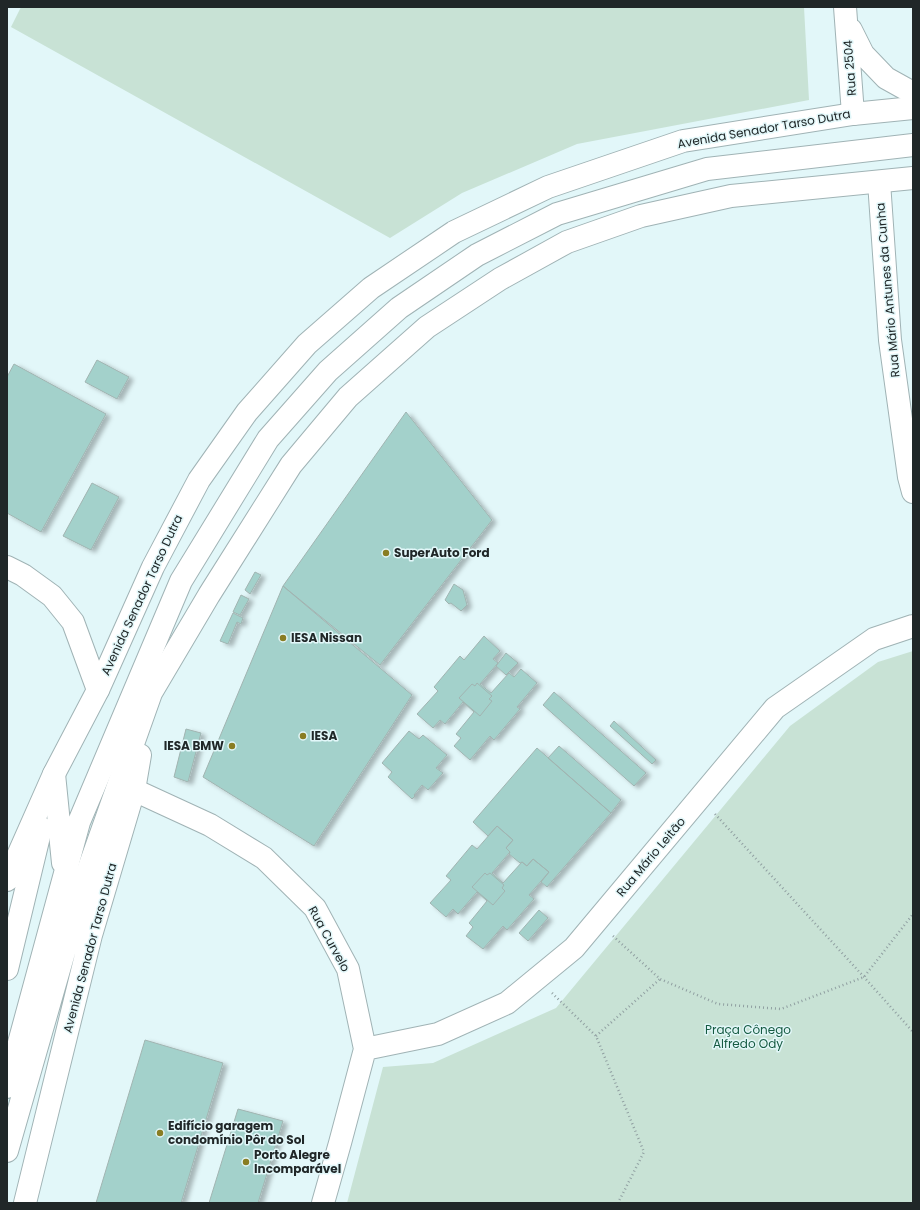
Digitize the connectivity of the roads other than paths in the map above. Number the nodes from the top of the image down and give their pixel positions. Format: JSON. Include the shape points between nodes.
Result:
{"nodes":[{"id":1,"x":846,"y":14,"type":"edge"},
{"id":2,"x":913,"y":93,"type":"edge"},
{"id":3,"x":913,"y":108,"type":"edge"},
{"id":4,"x":852,"y":114,"type":"junction"},
{"id":5,"x":913,"y":145,"type":"edge"},
{"id":6,"x":913,"y":178,"type":"edge"},
{"id":7,"x":879,"y":182,"type":"junction"},
{"id":8,"x":913,"y":492,"type":"edge"},
{"id":9,"x":7,"y":567,"type":"edge"},
{"id":10,"x":913,"y":626,"type":"edge"},
{"id":11,"x":98,"y":690,"type":"junction"},
{"id":12,"x":152,"y":693,"type":"junction"},
{"id":13,"x":54,"y":774,"type":"junction"},
{"id":14,"x":134,"y":790,"type":"junction"},
{"id":15,"x":64,"y":876,"type":"junction"},
{"id":16,"x":7,"y":880,"type":"edge"},
{"id":17,"x":7,"y":969,"type":"edge"},
{"id":18,"x":365,"y":1049,"type":"junction"},
{"id":19,"x":7,"y":1087,"type":"edge"},
{"id":20,"x":7,"y":1151,"type":"edge"},
{"id":21,"x":25,"y":1203,"type":"edge"},
{"id":22,"x":323,"y":1203,"type":"edge"}],
"edges":[{"from":1,"to":2,"type":"main road","name":"Rua 2504","via":[[863,54],[886,78]]},
{"from":1,"to":4,"type":"main road","name":"Rua 2504"},
{"from":3,"to":4,"type":"main road","name":"Avenida Senador Tarso Dutra"},
{"from":4,"to":11,"type":"main road","name":"Avenida Senador Tarso Dutra","via":[[683,141],[548,187],[454,232],[371,288],[307,344],[246,412],[199,480],[153,567]]},
{"from":5,"to":15,"type":"main road","via":[[707,168],[557,214],[477,255],[399,308],[328,371],[268,439],[181,581],[79,822]]},
{"from":6,"to":7,"type":"main road","name":"Avenida Senador Tarso Dutra"},
{"from":7,"to":8,"type":"main road","name":"Rua Mário Antunes da Cunha","via":[[890,340]]},
{"from":7,"to":12,"type":"main road","name":"Avenida Senador Tarso Dutra","via":[[731,196],[641,216],[567,242],[500,279],[427,327],[348,397],[291,465],[209,594]]},
{"from":9,"to":11,"type":"main road","via":[[52,596],[73,622]]},
{"from":10,"to":18,"type":"main road","name":"Rua Mário Leitão","via":[[874,639],[775,708],[574,948],[506,1003],[438,1034]]},
{"from":11,"to":13,"type":"main road","name":"Avenida Senador Tarso Dutra"},
{"from":12,"to":14,"type":"main road","name":"Avenida Senador Tarso Dutra"},
{"from":12,"to":20,"type":"main road","name":"Avenida Senador Tarso Dutra","via":[[85,879]]},
{"from":13,"to":15,"type":"main road"},
{"from":13,"to":16,"type":"main road","name":"Avenida Senador Tarso Dutra"},
{"from":13,"to":17,"type":"main road","name":"Avenida Senador Tarso Dutra"},
{"from":14,"to":18,"type":"main road","name":"Rua Curvelo","via":[[210,825],[264,858],[315,908],[348,969]]},
{"from":14,"to":21,"type":"main road","name":"Avenida Senador Tarso Dutra","via":[[91,935]]},
{"from":15,"to":19,"type":"main road"},
{"from":18,"to":22,"type":"main road","name":"Rua Curvelo"}]}
